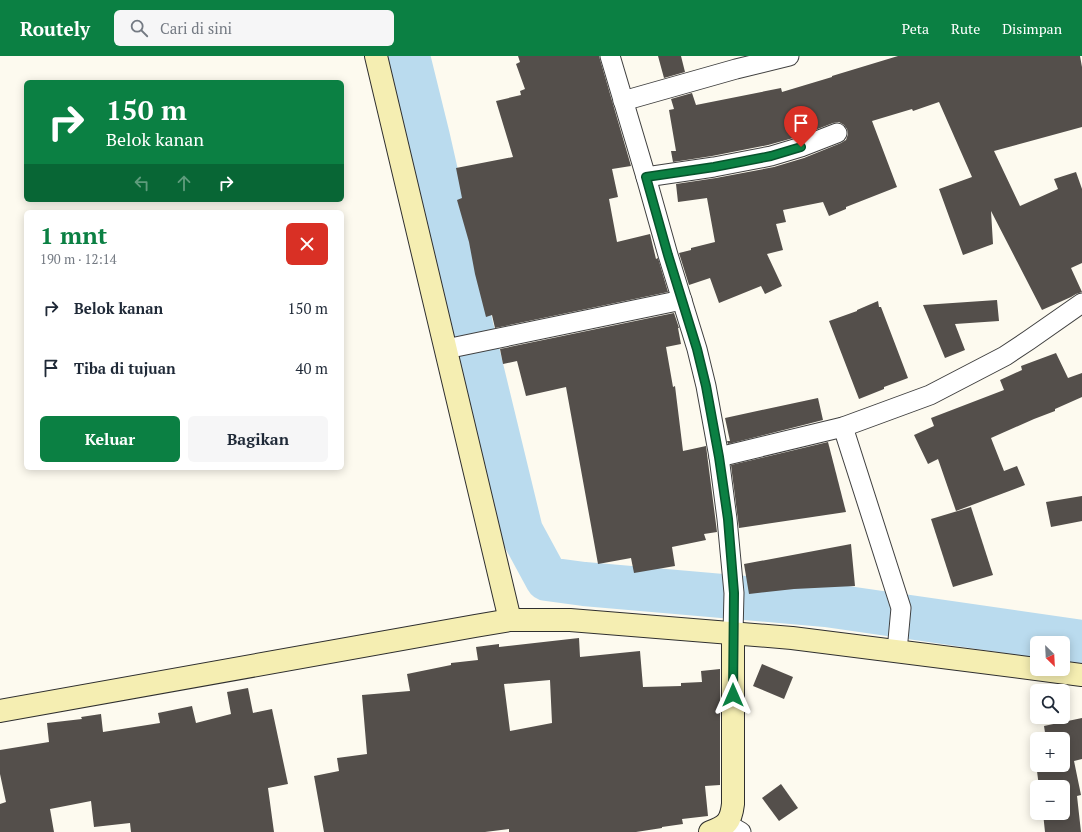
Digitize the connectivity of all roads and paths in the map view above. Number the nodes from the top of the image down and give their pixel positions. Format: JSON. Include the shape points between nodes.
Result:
{"nodes":[{"id":1,"x":376,"y":56,"type":"edge"},
{"id":2,"x":610,"y":56,"type":"edge"},
{"id":3,"x":789,"y":56,"type":"edge"},
{"id":4,"x":622,"y":101,"type":"junction"},
{"id":5,"x":836,"y":133,"type":"dead end"},
{"id":6,"x":646,"y":177,"type":"junction"},
{"id":7,"x":682,"y":300,"type":"junction"},
{"id":8,"x":1082,"y":303,"type":"edge"},
{"id":9,"x":450,"y":348,"type":"junction"},
{"id":10,"x":843,"y":427,"type":"junction"},
{"id":11,"x":719,"y":457,"type":"junction"},
{"id":12,"x":510,"y":620,"type":"junction"},
{"id":13,"x":733,"y":625,"type":"junction"},
{"id":14,"x":898,"y":645,"type":"junction"},
{"id":15,"x":1082,"y":676,"type":"edge"},
{"id":16,"x":0,"y":711,"type":"edge"},
{"id":17,"x":726,"y":829,"type":"edge"}],
"edges":[{"from":1,"to":9,"type":"street"},
{"from":2,"to":4,"type":"street"},
{"from":3,"to":4,"type":"street"},
{"from":4,"to":6,"type":"street"},
{"from":5,"to":6,"type":"street","via":[[771,156]]},
{"from":6,"to":7,"type":"street"},
{"from":7,"to":9,"type":"street"},
{"from":7,"to":11,"type":"street","via":[[706,386]]},
{"from":8,"to":10,"type":"street","via":[[1005,356],[930,395]]},
{"from":9,"to":12,"type":"street"},
{"from":10,"to":11,"type":"street"},
{"from":10,"to":14,"type":"street","via":[[901,608]]},
{"from":11,"to":13,"type":"street","via":[[728,519],[734,593]]},
{"from":12,"to":13,"type":"street"},
{"from":12,"to":16,"type":"street"},
{"from":13,"to":14,"type":"street","via":[[792,638]]},
{"from":13,"to":17,"type":"street","via":[[733,804],[732,815]]},
{"from":14,"to":15,"type":"street","via":[[982,662]]}]}
